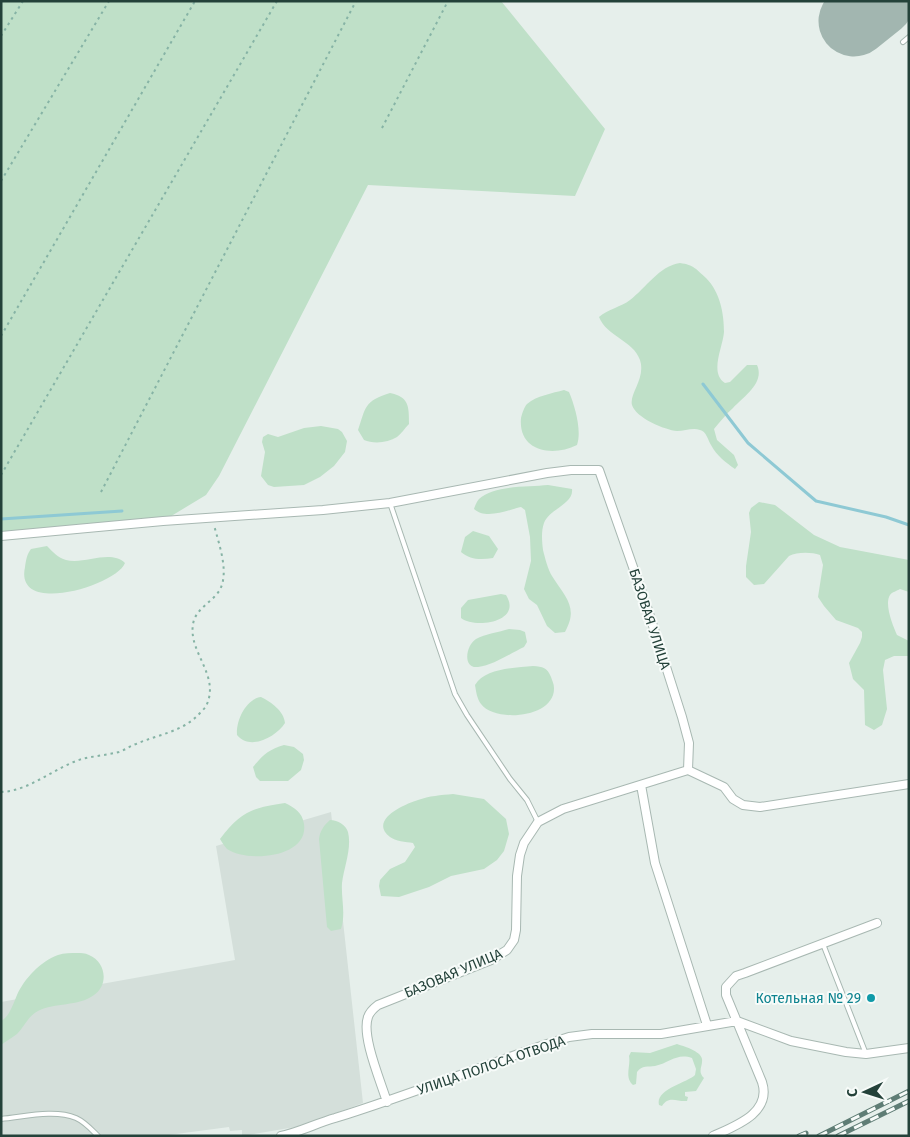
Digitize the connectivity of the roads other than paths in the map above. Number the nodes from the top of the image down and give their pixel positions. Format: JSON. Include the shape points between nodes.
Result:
{"nodes":[{"id":1,"x":909,"y":38,"type":"edge"},
{"id":2,"x":902,"y":42,"type":"dead end"},
{"id":3,"x":390,"y":502,"type":"junction"},
{"id":4,"x":1,"y":536,"type":"edge"},
{"id":5,"x":688,"y":770,"type":"junction"},
{"id":6,"x":909,"y":784,"type":"edge"},
{"id":7,"x":641,"y":785,"type":"junction"},
{"id":8,"x":538,"y":822,"type":"junction"},
{"id":9,"x":876,"y":923,"type":"dead end"},
{"id":10,"x":823,"y":944,"type":"junction"},
{"id":11,"x":736,"y":1021,"type":"junction"},
{"id":12,"x":707,"y":1025,"type":"junction"},
{"id":13,"x":909,"y":1048,"type":"edge"},
{"id":14,"x":866,"y":1054,"type":"junction"},
{"id":15,"x":387,"y":1102,"type":"junction"},
{"id":16,"x":1,"y":1119,"type":"edge"},
{"id":17,"x":98,"y":1136,"type":"edge"},
{"id":18,"x":281,"y":1136,"type":"edge"},
{"id":19,"x":713,"y":1136,"type":"edge"}],
"edges":[{"from":1,"to":2,"type":"lane"},
{"from":3,"to":4,"type":"street"},
{"from":3,"to":5,"type":"street","name":"БАЗОВАЯ УЛИЦА","via":[[547,473],[598,470],[682,717],[689,743]]},
{"from":3,"to":8,"type":"lane","via":[[455,694],[527,800]]},
{"from":5,"to":6,"type":"street","via":[[724,787],[733,799],[751,807]]},
{"from":5,"to":7,"type":"street","name":"БАЗОВАЯ УЛИЦА"},
{"from":7,"to":8,"type":"street","name":"БАЗОВАЯ УЛИЦА","via":[[563,809]]},
{"from":7,"to":12,"type":"street","via":[[656,863]]},
{"from":8,"to":15,"type":"street","name":"БАЗОВАЯ УЛИЦА","via":[[524,842],[520,855],[516,930],[507,950],[491,960],[378,1005],[368,1017],[368,1041]]},
{"from":9,"to":10,"type":"street"},
{"from":10,"to":11,"type":"street","via":[[729,982],[726,995]]},
{"from":10,"to":14,"type":"lane"},
{"from":11,"to":12,"type":"street","name":"УЛИЦА ПОЛОСА ОТВОДА"},
{"from":11,"to":14,"type":"street","via":[[778,1037]]},
{"from":11,"to":19,"type":"street","via":[[762,1082],[764,1095],[754,1114]]},
{"from":12,"to":15,"type":"street","name":"УЛИЦА ПОЛОСА ОТВОДА","via":[[661,1034],[569,1037]]},
{"from":13,"to":14,"type":"street"},
{"from":15,"to":18,"type":"street","name":"УЛИЦА ПОЛОСА ОТВОДА"},
{"from":16,"to":17,"type":"lane","via":[[56,1115],[76,1118]]}]}
